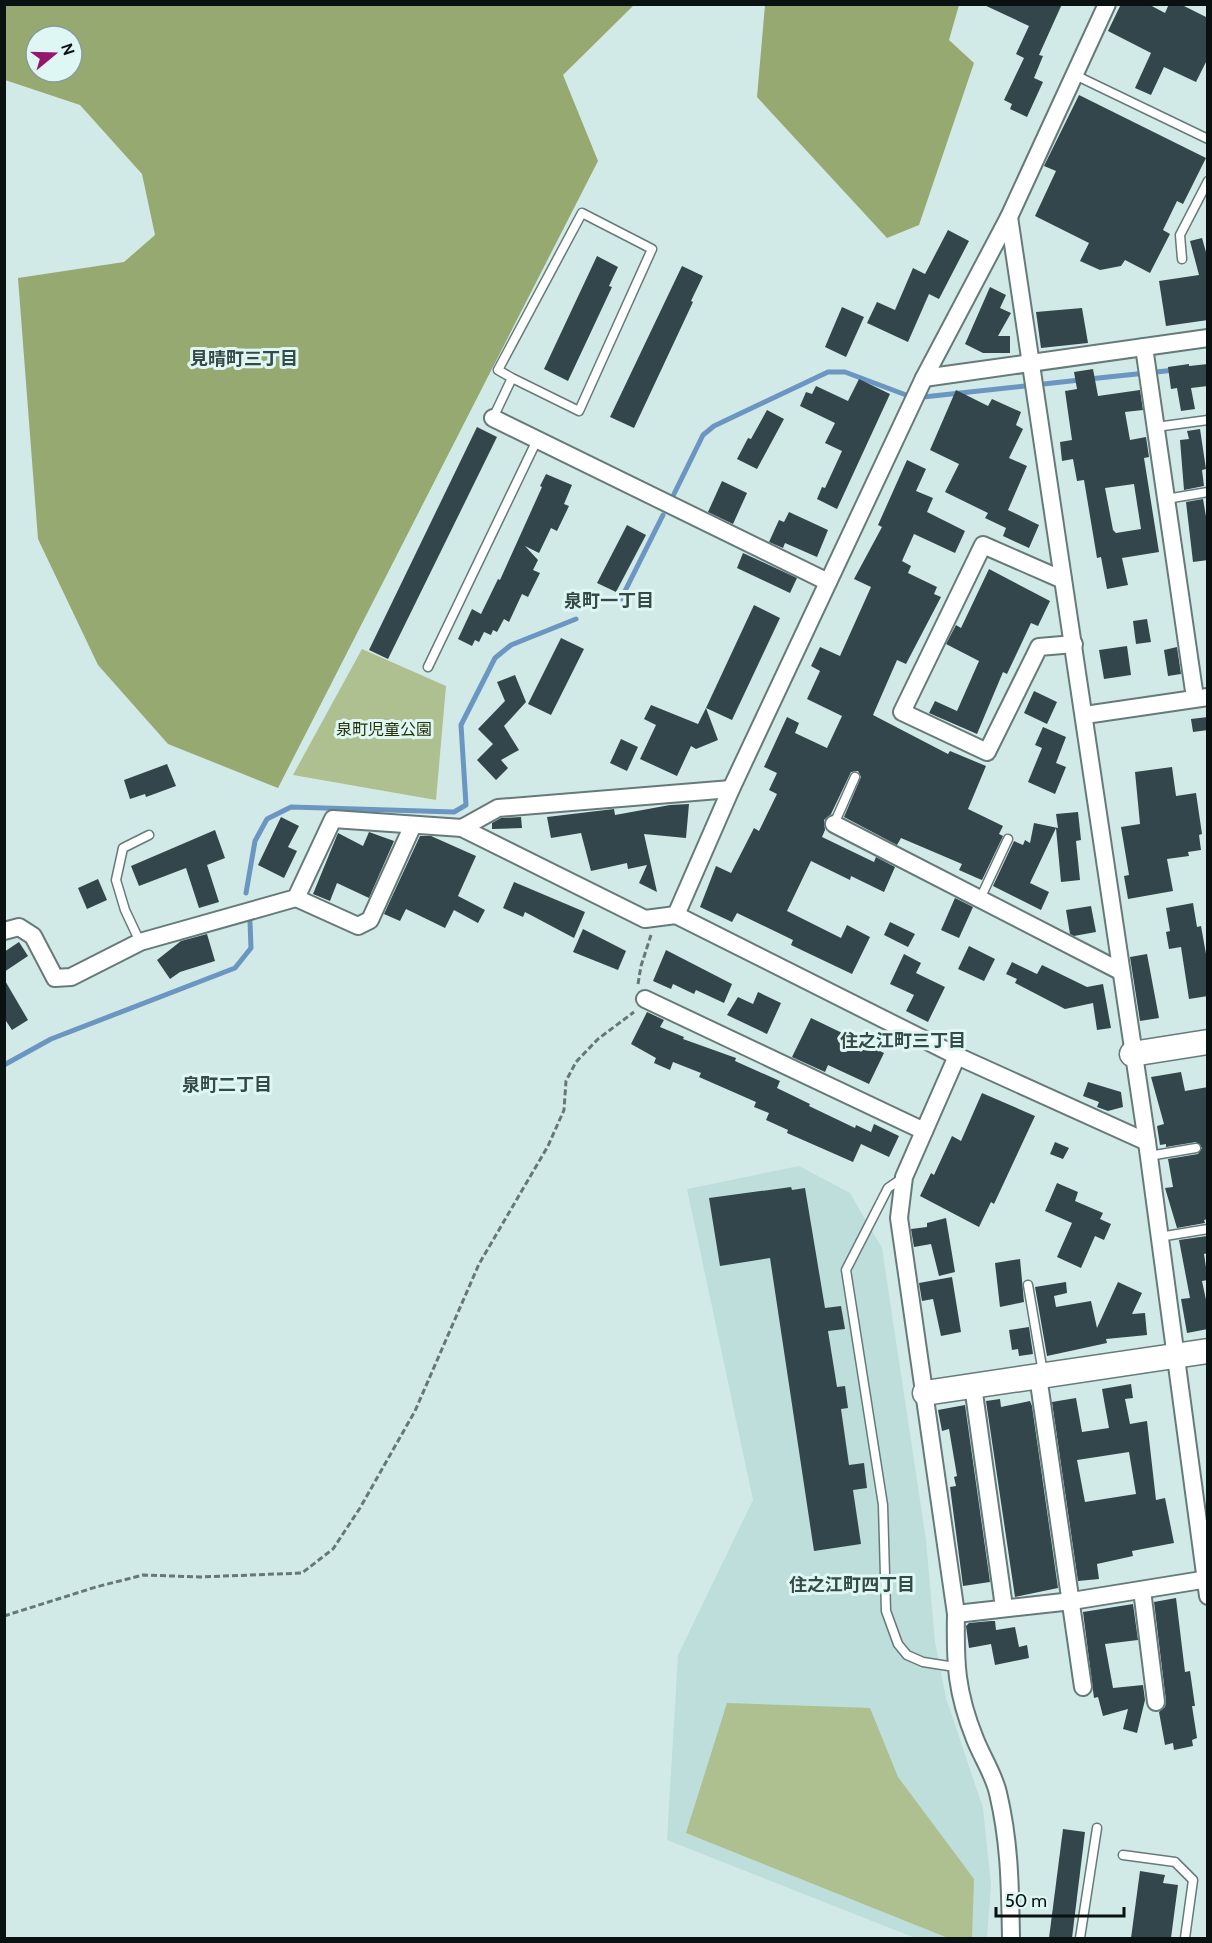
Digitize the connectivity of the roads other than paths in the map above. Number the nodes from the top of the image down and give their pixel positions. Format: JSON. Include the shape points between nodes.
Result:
{"nodes":[{"id":1,"x":1107,"y":4,"type":"edge"},
{"id":2,"x":1075,"y":75,"type":"junction"},
{"id":3,"x":1208,"y":139,"type":"edge"},
{"id":4,"x":1208,"y":181,"type":"edge"},
{"id":5,"x":1009,"y":217,"type":"junction"},
{"id":6,"x":1182,"y":259,"type":"dead end"},
{"id":7,"x":1208,"y":338,"type":"edge"},
{"id":8,"x":1144,"y":347,"type":"junction"},
{"id":9,"x":1029,"y":362,"type":"junction"},
{"id":10,"x":512,"y":378,"type":"junction"},
{"id":11,"x":924,"y":378,"type":"junction"},
{"id":12,"x":493,"y":418,"type":"joint"},
{"id":13,"x":1208,"y":420,"type":"edge"},
{"id":14,"x":1156,"y":427,"type":"junction"},
{"id":15,"x":537,"y":440,"type":"junction"},
{"id":16,"x":1208,"y":492,"type":"edge"},
{"id":17,"x":1166,"y":499,"type":"junction"},
{"id":18,"x":1063,"y":580,"type":"junction"},
{"id":19,"x":828,"y":582,"type":"junction"},
{"id":20,"x":1074,"y":644,"type":"junction"},
{"id":21,"x":428,"y":667,"type":"dead end"},
{"id":22,"x":1201,"y":698,"type":"edge"},
{"id":23,"x":1085,"y":715,"type":"junction"},
{"id":24,"x":855,"y":777,"type":"dead end"},
{"id":25,"x":731,"y":789,"type":"junction"},
{"id":26,"x":834,"y":824,"type":"joint"},
{"id":27,"x":414,"y":825,"type":"junction"},
{"id":28,"x":462,"y":828,"type":"junction"},
{"id":29,"x":149,"y":835,"type":"dead end"},
{"id":30,"x":1008,"y":839,"type":"dead end"},
{"id":31,"x":296,"y":897,"type":"junction"},
{"id":32,"x":980,"y":899,"type":"junction"},
{"id":33,"x":668,"y":916,"type":"junction"},
{"id":34,"x":4,"y":931,"type":"edge"},
{"id":35,"x":140,"y":942,"type":"junction"},
{"id":36,"x":1120,"y":971,"type":"junction"},
{"id":37,"x":645,"y":999,"type":"road end"},
{"id":38,"x":1208,"y":1042,"type":"edge"},
{"id":39,"x":1132,"y":1054,"type":"junction"},
{"id":40,"x":957,"y":1056,"type":"junction"},
{"id":41,"x":924,"y":1131,"type":"junction"},
{"id":42,"x":1196,"y":1148,"type":"dead end"},
{"id":43,"x":1148,"y":1149,"type":"junction"},
{"id":44,"x":904,"y":1177,"type":"junction"},
{"id":45,"x":1208,"y":1229,"type":"edge"},
{"id":46,"x":1159,"y":1237,"type":"junction"},
{"id":47,"x":1028,"y":1285,"type":"dead end"},
{"id":48,"x":1208,"y":1351,"type":"edge"},
{"id":49,"x":1174,"y":1356,"type":"junction"},
{"id":50,"x":1041,"y":1376,"type":"junction"},
{"id":51,"x":973,"y":1386,"type":"junction"},
{"id":52,"x":925,"y":1393,"type":"junction"},
{"id":53,"x":1207,"y":1585,"type":"edge"},
{"id":54,"x":1142,"y":1590,"type":"junction"},
{"id":55,"x":1072,"y":1602,"type":"junction"},
{"id":56,"x":1004,"y":1607,"type":"junction"},
{"id":57,"x":956,"y":1614,"type":"junction"},
{"id":58,"x":955,"y":1667,"type":"junction"},
{"id":59,"x":1083,"y":1687,"type":"dead end"},
{"id":60,"x":1156,"y":1702,"type":"dead end"},
{"id":61,"x":1097,"y":1828,"type":"dead end"},
{"id":62,"x":1123,"y":1856,"type":"dead end"},
{"id":63,"x":1011,"y":1938,"type":"edge"},
{"id":64,"x":1080,"y":1938,"type":"edge"},
{"id":65,"x":1185,"y":1938,"type":"edge"}],
"edges":[{"from":1,"to":2,"type":"street"},
{"from":2,"to":3,"type":"lane"},
{"from":2,"to":5,"type":"street"},
{"from":4,"to":6,"type":"lane","via":[[1180,235]]},
{"from":5,"to":9,"type":"street"},
{"from":5,"to":11,"type":"street"},
{"from":7,"to":8,"type":"street"},
{"from":8,"to":9,"type":"street"},
{"from":8,"to":14,"type":"street"},
{"from":9,"to":11,"type":"street"},
{"from":9,"to":18,"type":"street"},
{"from":10,"to":10,"type":"lane","via":[[498,370],[582,213],[652,249],[579,411]]},
{"from":10,"to":12,"type":"lane"},
{"from":11,"to":19,"type":"street"},
{"from":12,"to":15,"type":"street"},
{"from":13,"to":14,"type":"lane"},
{"from":14,"to":17,"type":"street"},
{"from":15,"to":19,"type":"street"},
{"from":15,"to":21,"type":"lane"},
{"from":16,"to":17,"type":"lane"},
{"from":17,"to":22,"type":"street"},
{"from":18,"to":20,"type":"street"},
{"from":18,"to":20,"type":"street","via":[[983,545],[902,712],[987,752],[1039,647]]},
{"from":19,"to":25,"type":"street"},
{"from":20,"to":23,"type":"street"},
{"from":22,"to":23,"type":"street"},
{"from":23,"to":36,"type":"street"},
{"from":24,"to":26,"type":"lane"},
{"from":25,"to":28,"type":"street","via":[[498,808]]},
{"from":25,"to":33,"type":"street"},
{"from":26,"to":32,"type":"street"},
{"from":27,"to":28,"type":"street"},
{"from":27,"to":31,"type":"street","via":[[333,819]]},
{"from":27,"to":31,"type":"street","via":[[370,920],[358,926]]},
{"from":28,"to":33,"type":"street","via":[[645,919]]},
{"from":29,"to":35,"type":"lane","via":[[123,848],[116,880]]},
{"from":30,"to":32,"type":"lane"},
{"from":31,"to":35,"type":"street"},
{"from":32,"to":36,"type":"street"},
{"from":33,"to":40,"type":"street"},
{"from":34,"to":35,"type":"street","via":[[19,927],[33,936],[55,978],[71,977]]},
{"from":36,"to":39,"type":"street"},
{"from":37,"to":41,"type":"street"},
{"from":38,"to":39,"type":"street"},
{"from":39,"to":43,"type":"street"},
{"from":40,"to":41,"type":"street"},
{"from":40,"to":43,"type":"street"},
{"from":41,"to":44,"type":"street"},
{"from":42,"to":43,"type":"lane"},
{"from":43,"to":46,"type":"street"},
{"from":44,"to":52,"type":"street","via":[[899,1218]]},
{"from":44,"to":58,"type":"lane","via":[[888,1188],[846,1270],[883,1505],[886,1611],[898,1644],[907,1655]]},
{"from":45,"to":46,"type":"lane"},
{"from":46,"to":49,"type":"street"},
{"from":47,"to":50,"type":"lane"},
{"from":48,"to":49,"type":"street"},
{"from":49,"to":50,"type":"street"},
{"from":49,"to":53,"type":"street"},
{"from":50,"to":51,"type":"street"},
{"from":50,"to":55,"type":"street"},
{"from":51,"to":52,"type":"street"},
{"from":51,"to":56,"type":"street"},
{"from":52,"to":57,"type":"street"},
{"from":53,"to":54,"type":"street"},
{"from":54,"to":55,"type":"street"},
{"from":54,"to":60,"type":"street"},
{"from":55,"to":56,"type":"street"},
{"from":55,"to":59,"type":"street"},
{"from":56,"to":57,"type":"street"},
{"from":57,"to":58,"type":"street"},
{"from":58,"to":63,"type":"street","via":[[971,1728],[998,1790],[1009,1848]]},
{"from":61,"to":64,"type":"lane"},
{"from":62,"to":65,"type":"lane","via":[[1175,1862],[1193,1880]]}]}
